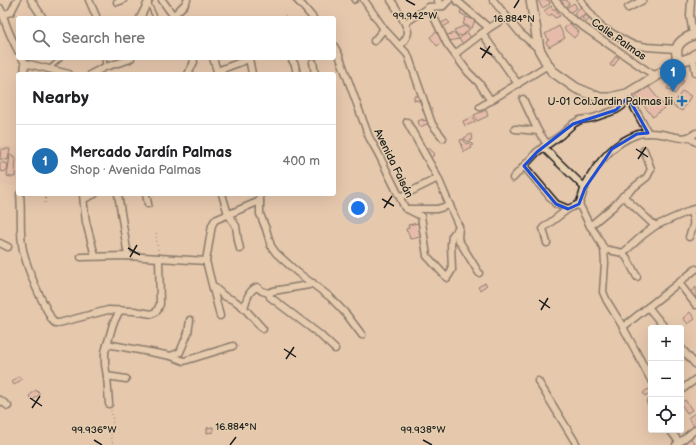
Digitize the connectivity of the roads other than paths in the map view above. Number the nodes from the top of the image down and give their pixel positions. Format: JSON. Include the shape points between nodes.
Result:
{"nodes":[{"id":1,"x":17,"y":0,"type":"edge"},
{"id":2,"x":31,"y":0,"type":"edge"},
{"id":3,"x":89,"y":0,"type":"edge"},
{"id":4,"x":162,"y":0,"type":"edge"},
{"id":5,"x":187,"y":0,"type":"edge"},
{"id":6,"x":297,"y":0,"type":"edge"},
{"id":7,"x":364,"y":0,"type":"edge"},
{"id":8,"x":391,"y":0,"type":"edge"},
{"id":9,"x":437,"y":0,"type":"edge"},
{"id":10,"x":449,"y":0,"type":"edge"},
{"id":11,"x":453,"y":0,"type":"edge"},
{"id":12,"x":456,"y":0,"type":"edge"},
{"id":13,"x":493,"y":0,"type":"edge"},
{"id":14,"x":531,"y":0,"type":"edge"},
{"id":15,"x":555,"y":0,"type":"edge"},
{"id":16,"x":581,"y":0,"type":"edge"},
{"id":17,"x":643,"y":0,"type":"edge"},
{"id":18,"x":691,"y":0,"type":"edge"},
{"id":19,"x":149,"y":1,"type":"edge"},
{"id":20,"x":443,"y":6,"type":"junction"},
{"id":21,"x":0,"y":8,"type":"edge"},
{"id":22,"x":428,"y":8,"type":"junction"},
{"id":23,"x":628,"y":8,"type":"dead end"},
{"id":24,"x":4,"y":14,"type":"junction"},
{"id":25,"x":42,"y":16,"type":"edge"},
{"id":26,"x":96,"y":16,"type":"dead end"},
{"id":27,"x":141,"y":16,"type":"edge"},
{"id":28,"x":155,"y":16,"type":"edge"},
{"id":29,"x":173,"y":16,"type":"edge"},
{"id":30,"x":175,"y":16,"type":"edge"},
{"id":31,"x":311,"y":16,"type":"edge"},
{"id":32,"x":507,"y":17,"type":"junction"},
{"id":33,"x":405,"y":23,"type":"junction"},
{"id":34,"x":489,"y":28,"type":"junction"},
{"id":35,"x":384,"y":29,"type":"junction"},
{"id":36,"x":482,"y":33,"type":"junction"},
{"id":37,"x":695,"y":35,"type":"edge"},
{"id":38,"x":374,"y":40,"type":"dead end"},
{"id":39,"x":400,"y":46,"type":"junction"},
{"id":40,"x":16,"y":48,"type":"edge"},
{"id":41,"x":336,"y":49,"type":"edge"},
{"id":42,"x":539,"y":49,"type":"junction"},
{"id":43,"x":676,"y":49,"type":"junction"},
{"id":44,"x":455,"y":54,"type":"junction"},
{"id":45,"x":695,"y":56,"type":"edge"},
{"id":46,"x":23,"y":60,"type":"edge"},
{"id":47,"x":59,"y":60,"type":"edge"},
{"id":48,"x":104,"y":60,"type":"edge"},
{"id":49,"x":128,"y":60,"type":"edge"},
{"id":50,"x":194,"y":60,"type":"edge"},
{"id":51,"x":214,"y":60,"type":"edge"},
{"id":52,"x":247,"y":60,"type":"edge"},
{"id":53,"x":249,"y":60,"type":"edge"},
{"id":54,"x":293,"y":60,"type":"edge"},
{"id":55,"x":313,"y":62,"type":"dead end"},
{"id":56,"x":679,"y":62,"type":"junction"},
{"id":57,"x":548,"y":65,"type":"junction"},
{"id":58,"x":105,"y":67,"type":"junction"},
{"id":59,"x":48,"y":69,"type":"junction"},
{"id":60,"x":24,"y":72,"type":"edge"},
{"id":61,"x":57,"y":72,"type":"edge"},
{"id":62,"x":95,"y":72,"type":"edge"},
{"id":63,"x":189,"y":72,"type":"edge"},
{"id":64,"x":217,"y":72,"type":"edge"},
{"id":65,"x":219,"y":72,"type":"edge"},
{"id":66,"x":252,"y":72,"type":"edge"},
{"id":67,"x":296,"y":72,"type":"edge"},
{"id":68,"x":315,"y":72,"type":"edge"},
{"id":69,"x":696,"y":73,"type":"edge"},
{"id":70,"x":656,"y":76,"type":"junction"},
{"id":71,"x":518,"y":84,"type":"junction"},
{"id":72,"x":627,"y":95,"type":"junction"},
{"id":73,"x":523,"y":99,"type":"dead end"},
{"id":74,"x":491,"y":101,"type":"junction"},
{"id":75,"x":480,"y":107,"type":"dead end"},
{"id":76,"x":407,"y":122,"type":"dead end"},
{"id":77,"x":515,"y":129,"type":"dead end"},
{"id":78,"x":538,"y":131,"type":"junction"},
{"id":79,"x":648,"y":133,"type":"junction"},
{"id":80,"x":696,"y":133,"type":"edge"},
{"id":81,"x":690,"y":137,"type":"junction"},
{"id":82,"x":443,"y":138,"type":"dead end"},
{"id":83,"x":696,"y":142,"type":"edge"},
{"id":84,"x":545,"y":146,"type":"junction"},
{"id":85,"x":644,"y":150,"type":"dead end"},
{"id":86,"x":524,"y":166,"type":"junction"},
{"id":87,"x":438,"y":178,"type":"junction"},
{"id":88,"x":513,"y":178,"type":"dead end"},
{"id":89,"x":585,"y":188,"type":"junction"},
{"id":90,"x":20,"y":196,"type":"edge"},
{"id":91,"x":83,"y":196,"type":"edge"},
{"id":92,"x":118,"y":196,"type":"edge"},
{"id":93,"x":146,"y":196,"type":"edge"},
{"id":94,"x":223,"y":196,"type":"edge"},
{"id":95,"x":624,"y":196,"type":"junction"},
{"id":96,"x":260,"y":197,"type":"edge"},
{"id":97,"x":400,"y":197,"type":"junction"},
{"id":98,"x":148,"y":204,"type":"dead end"},
{"id":99,"x":579,"y":204,"type":"junction"},
{"id":100,"x":450,"y":205,"type":"junction"},
{"id":101,"x":405,"y":208,"type":"junction"},
{"id":102,"x":568,"y":209,"type":"junction"},
{"id":103,"x":693,"y":209,"type":"edge"},
{"id":104,"x":228,"y":214,"type":"junction"},
{"id":105,"x":590,"y":226,"type":"junction"},
{"id":106,"x":654,"y":226,"type":"junction"},
{"id":107,"x":459,"y":227,"type":"junction"},
{"id":108,"x":689,"y":237,"type":"dead end"},
{"id":109,"x":0,"y":243,"type":"edge"},
{"id":110,"x":547,"y":243,"type":"dead end"},
{"id":111,"x":8,"y":246,"type":"dead end"},
{"id":112,"x":240,"y":249,"type":"dead end"},
{"id":113,"x":604,"y":249,"type":"junction"},
{"id":114,"x":623,"y":253,"type":"junction"},
{"id":115,"x":95,"y":256,"type":"junction"},
{"id":116,"x":128,"y":256,"type":"junction"},
{"id":117,"x":81,"y":257,"type":"dead end"},
{"id":118,"x":159,"y":258,"type":"junction"},
{"id":119,"x":206,"y":260,"type":"junction"},
{"id":120,"x":696,"y":269,"type":"edge"},
{"id":121,"x":479,"y":273,"type":"dead end"},
{"id":122,"x":637,"y":277,"type":"dead end"},
{"id":123,"x":679,"y":283,"type":"junction"},
{"id":124,"x":313,"y":284,"type":"junction"},
{"id":125,"x":212,"y":285,"type":"junction"},
{"id":126,"x":269,"y":293,"type":"junction"},
{"id":127,"x":696,"y":305,"type":"edge"},
{"id":128,"x":648,"y":307,"type":"junction"},
{"id":129,"x":244,"y":308,"type":"junction"},
{"id":130,"x":120,"y":310,"type":"junction"},
{"id":131,"x":220,"y":316,"type":"dead end"},
{"id":132,"x":190,"y":320,"type":"dead end"},
{"id":133,"x":663,"y":325,"type":"edge"},
{"id":134,"x":623,"y":327,"type":"junction"},
{"id":135,"x":263,"y":329,"type":"dead end"},
{"id":136,"x":362,"y":335,"type":"dead end"},
{"id":137,"x":107,"y":344,"type":"junction"},
{"id":138,"x":233,"y":346,"type":"dead end"},
{"id":139,"x":335,"y":349,"type":"dead end"},
{"id":140,"x":684,"y":351,"type":"edge"},
{"id":141,"x":171,"y":356,"type":"junction"},
{"id":142,"x":696,"y":365,"type":"edge"},
{"id":143,"x":648,"y":374,"type":"edge"},
{"id":144,"x":107,"y":376,"type":"junction"},
{"id":145,"x":126,"y":379,"type":"dead end"},
{"id":146,"x":696,"y":379,"type":"edge"},
{"id":147,"x":538,"y":381,"type":"dead end"},
{"id":148,"x":684,"y":388,"type":"edge"},
{"id":149,"x":0,"y":400,"type":"edge"},
{"id":150,"x":108,"y":404,"type":"road end"},
{"id":151,"x":8,"y":406,"type":"dead end"},
{"id":152,"x":696,"y":429,"type":"edge"},
{"id":153,"x":672,"y":433,"type":"edge"},
{"id":154,"x":677,"y":444,"type":"edge"},
{"id":155,"x":577,"y":445,"type":"edge"}],
"edges":[{"from":1,"to":24,"type":"street","via":[[11,12]]},
{"from":2,"to":25,"type":"street"},
{"from":3,"to":26,"type":"street"},
{"from":4,"to":29,"type":"street"},
{"from":5,"to":30,"type":"street"},
{"from":6,"to":31,"type":"street"},
{"from":7,"to":35,"type":"street"},
{"from":8,"to":33,"type":"street"},
{"from":9,"to":20,"type":"street"},
{"from":10,"to":20,"type":"street"},
{"from":11,"to":20,"type":"street"},
{"from":12,"to":34,"type":"street"},
{"from":13,"to":32,"type":"street"},
{"from":14,"to":42,"type":"main road"},
{"from":15,"to":70,"type":"street","name":"Calle Palmas","via":[[569,17]]},
{"from":16,"to":43,"type":"street","via":[[601,27],[631,44]]},
{"from":17,"to":23,"type":"street"},
{"from":18,"to":37,"type":"street","via":[[690,16]]},
{"from":19,"to":27,"type":"street"},
{"from":19,"to":28,"type":"lane"},
{"from":20,"to":22,"type":"street"},
{"from":21,"to":24,"type":"street"},
{"from":22,"to":33,"type":"street"},
{"from":22,"to":44,"type":"street"},
{"from":24,"to":40,"type":"street"},
{"from":32,"to":34,"type":"street"},
{"from":32,"to":42,"type":"street","via":[[520,33]]},
{"from":33,"to":39,"type":"street","via":[[407,37]]},
{"from":34,"to":36,"type":"street"},
{"from":35,"to":38,"type":"street"},
{"from":35,"to":39,"type":"street"},
{"from":36,"to":44,"type":"street"},
{"from":36,"to":71,"type":"street"},
{"from":37,"to":43,"type":"main road","via":[[681,42]]},
{"from":39,"to":82,"type":"street","via":[[408,55],[432,124]]},
{"from":41,"to":97,"type":"street","name":"Avenida Faisán","via":[[369,137]]},
{"from":42,"to":57,"type":"main road"},
{"from":43,"to":56,"type":"main road"},
{"from":44,"to":74,"type":"street"},
{"from":45,"to":56,"type":"main road"},
{"from":45,"to":69,"type":"street"},
{"from":46,"to":59,"type":"street"},
{"from":46,"to":60,"type":"street"},
{"from":47,"to":59,"type":"lane"},
{"from":48,"to":58,"type":"lane"},
{"from":49,"to":58,"type":"street"},
{"from":50,"to":63,"type":"street"},
{"from":51,"to":64,"type":"street"},
{"from":52,"to":65,"type":"street"},
{"from":53,"to":66,"type":"street"},
{"from":54,"to":67,"type":"street"},
{"from":55,"to":68,"type":"street"},
{"from":56,"to":70,"type":"main road"},
{"from":57,"to":71,"type":"street"},
{"from":57,"to":72,"type":"main road","via":[[552,71],[576,88],[600,98]]},
{"from":58,"to":62,"type":"street"},
{"from":59,"to":61,"type":"street"},
{"from":70,"to":72,"type":"main road"},
{"from":71,"to":74,"type":"street"},
{"from":72,"to":79,"type":"street"},
{"from":72,"to":84,"type":"street","via":[[622,106],[616,110],[580,120]]},
{"from":73,"to":78,"type":"street"},
{"from":74,"to":75,"type":"street"},
{"from":76,"to":87,"type":"street"},
{"from":77,"to":78,"type":"street"},
{"from":78,"to":84,"type":"street"},
{"from":79,"to":81,"type":"street"},
{"from":79,"to":89,"type":"street","via":[[637,134],[612,149],[593,172]]},
{"from":80,"to":81,"type":"street"},
{"from":81,"to":83,"type":"street"},
{"from":84,"to":86,"type":"street"},
{"from":84,"to":89,"type":"street"},
{"from":85,"to":95,"type":"street","via":[[650,173]]},
{"from":86,"to":88,"type":"street"},
{"from":86,"to":102,"type":"street","via":[[556,204]]},
{"from":87,"to":97,"type":"street"},
{"from":87,"to":100,"type":"street"},
{"from":89,"to":99,"type":"street"},
{"from":90,"to":130,"type":"street","via":[[23,250],[36,290],[52,320],[59,323],[108,310]]},
{"from":91,"to":115,"type":"street","via":[[86,222]]},
{"from":92,"to":116,"type":"street"},
{"from":93,"to":98,"type":"street"},
{"from":94,"to":104,"type":"street"},
{"from":95,"to":105,"type":"street"},
{"from":95,"to":106,"type":"street"},
{"from":96,"to":104,"type":"street"},
{"from":96,"to":124,"type":"street","via":[[260,214],[271,246]]},
{"from":97,"to":101,"type":"street","name":"Avenida Faisán"},
{"from":99,"to":102,"type":"street"},
{"from":99,"to":105,"type":"street"},
{"from":100,"to":101,"type":"street","via":[[437,209]]},
{"from":100,"to":107,"type":"street"},
{"from":101,"to":107,"type":"street","name":"Avenida Faisán","via":[[421,216],[427,256],[447,278],[452,270],[452,236]]},
{"from":102,"to":110,"type":"street","via":[[543,228]]},
{"from":103,"to":106,"type":"street"},
{"from":103,"to":108,"type":"street","via":[[694,226]]},
{"from":104,"to":112,"type":"street","via":[[236,226]]},
{"from":104,"to":119,"type":"street","via":[[212,225]]},
{"from":105,"to":113,"type":"street"},
{"from":106,"to":114,"type":"street"},
{"from":107,"to":121,"type":"street","via":[[458,239]]},
{"from":109,"to":111,"type":"street"},
{"from":113,"to":114,"type":"street"},
{"from":113,"to":134,"type":"street","via":[[603,292]]},
{"from":114,"to":122,"type":"street"},
{"from":115,"to":116,"type":"street"},
{"from":115,"to":117,"type":"street"},
{"from":116,"to":118,"type":"street"},
{"from":118,"to":119,"type":"street"},
{"from":118,"to":130,"type":"street","via":[[160,304],[157,311],[152,314]]},
{"from":119,"to":125,"type":"street"},
{"from":120,"to":123,"type":"street"},
{"from":123,"to":127,"type":"street"},
{"from":123,"to":128,"type":"street"},
{"from":124,"to":126,"type":"street","via":[[273,290]]},
{"from":124,"to":136,"type":"street","via":[[330,297]]},
{"from":125,"to":129,"type":"street"},
{"from":125,"to":131,"type":"street"},
{"from":126,"to":129,"type":"street","via":[[257,287],[248,294]]},
{"from":126,"to":139,"type":"street","via":[[270,297]]},
{"from":128,"to":133,"type":"street"},
{"from":128,"to":134,"type":"street"},
{"from":129,"to":135,"type":"street"},
{"from":130,"to":137,"type":"street"},
{"from":132,"to":141,"type":"street","via":[[188,334],[180,352]]},
{"from":134,"to":143,"type":"street"},
{"from":137,"to":141,"type":"street"},
{"from":137,"to":144,"type":"street"},
{"from":138,"to":141,"type":"street","via":[[184,361]]},
{"from":140,"to":142,"type":"street"},
{"from":144,"to":145,"type":"street"},
{"from":144,"to":150,"type":"street"},
{"from":146,"to":148,"type":"street"},
{"from":147,"to":155,"type":"street"},
{"from":149,"to":151,"type":"street"},
{"from":152,"to":154,"type":"street"},
{"from":153,"to":154,"type":"street"}]}
